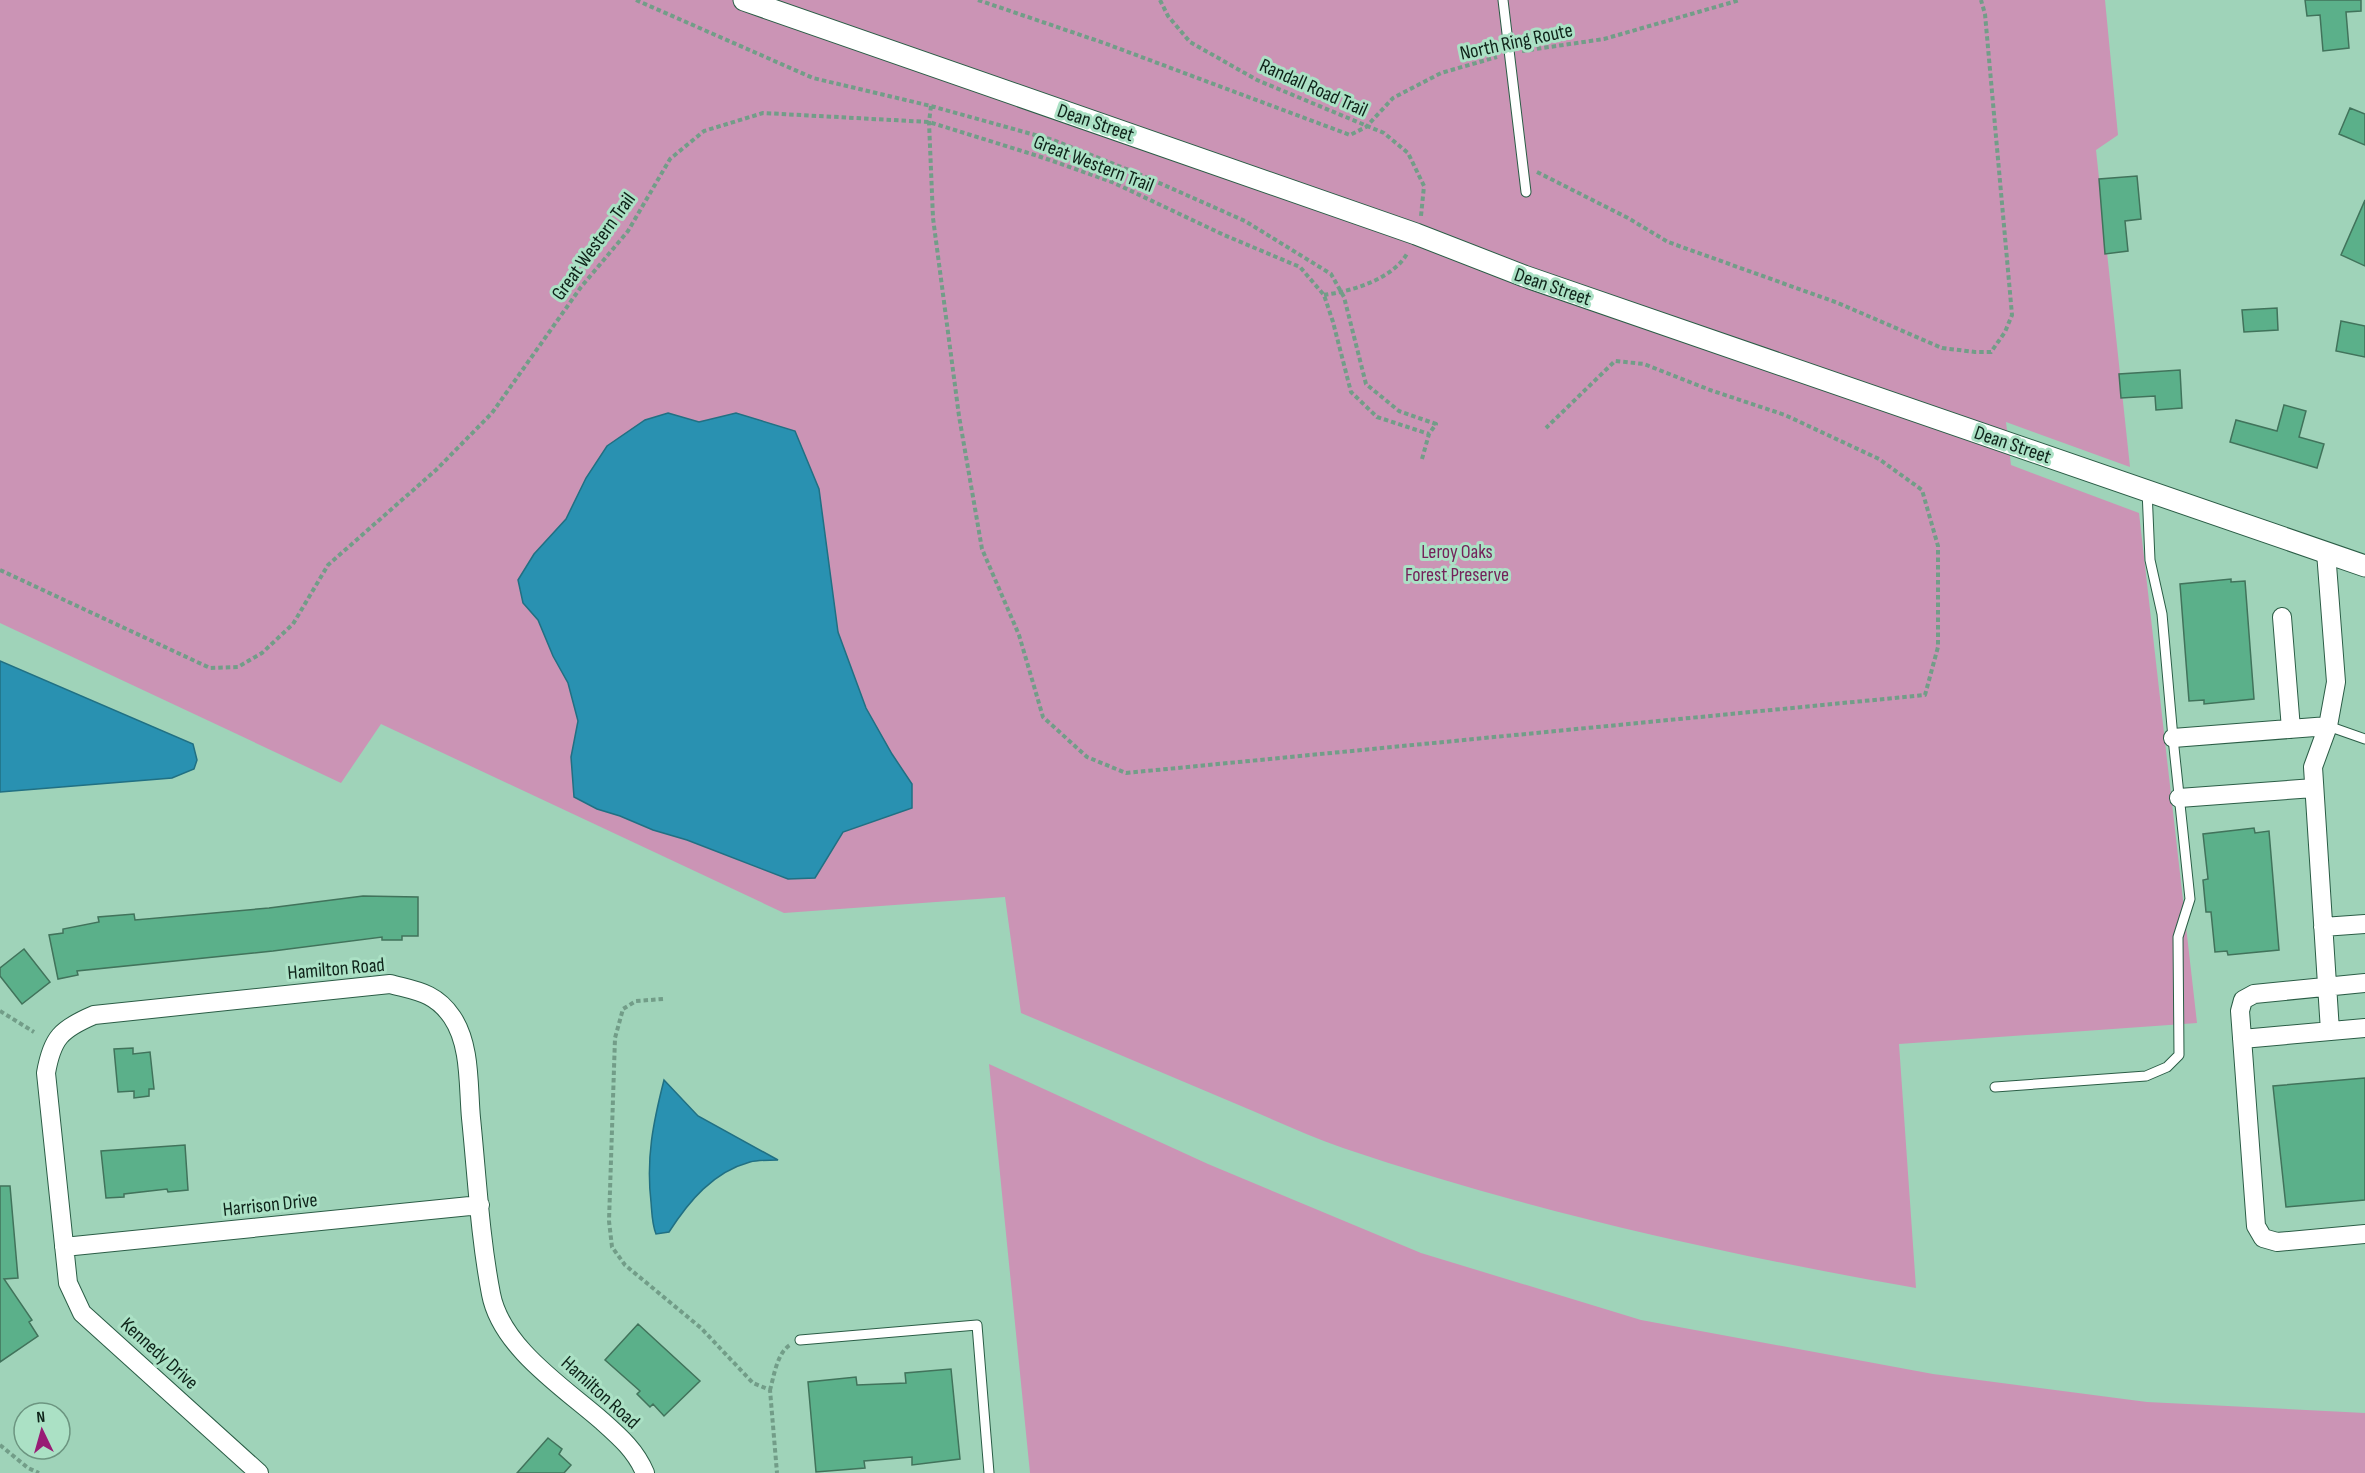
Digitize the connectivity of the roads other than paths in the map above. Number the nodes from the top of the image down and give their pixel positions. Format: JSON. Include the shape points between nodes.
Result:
{"nodes":[{"id":1,"x":744,"y":0,"type":"edge"},
{"id":2,"x":1503,"y":0,"type":"edge"},
{"id":3,"x":1526,"y":192,"type":"dead end"},
{"id":4,"x":2147,"y":490,"type":"junction"},
{"id":5,"x":2326,"y":552,"type":"junction"},
{"id":6,"x":2365,"y":566,"type":"edge"},
{"id":7,"x":2282,"y":617,"type":"dead end"},
{"id":8,"x":2328,"y":726,"type":"junction"},
{"id":9,"x":2291,"y":729,"type":"junction"},
{"id":10,"x":2173,"y":738,"type":"junction"},
{"id":11,"x":2365,"y":739,"type":"edge"},
{"id":12,"x":2314,"y":788,"type":"junction"},
{"id":13,"x":2179,"y":798,"type":"junction"},
{"id":14,"x":2365,"y":924,"type":"edge"},
{"id":15,"x":2323,"y":927,"type":"junction"},
{"id":16,"x":2365,"y":983,"type":"edge"},
{"id":17,"x":2327,"y":986,"type":"junction"},
{"id":18,"x":2365,"y":1028,"type":"edge"},
{"id":19,"x":2330,"y":1031,"type":"junction"},
{"id":20,"x":2242,"y":1039,"type":"junction"},
{"id":21,"x":1995,"y":1087,"type":"dead end"},
{"id":22,"x":480,"y":1205,"type":"junction"},
{"id":23,"x":2365,"y":1234,"type":"edge"},
{"id":24,"x":64,"y":1247,"type":"junction"},
{"id":25,"x":800,"y":1340,"type":"road end"},
{"id":26,"x":259,"y":1473,"type":"edge"},
{"id":27,"x":645,"y":1473,"type":"edge"},
{"id":28,"x":989,"y":1473,"type":"edge"}],
"edges":[{"from":1,"to":4,"type":"street","name":"Dean Street","via":[[1416,234],[1524,276]]},
{"from":2,"to":3,"type":"lane"},
{"from":4,"to":5,"type":"street","name":"Dean Street"},
{"from":4,"to":10,"type":"lane","via":[[2150,560],[2163,614]]},
{"from":5,"to":6,"type":"street","name":"Dean Street"},
{"from":5,"to":8,"type":"street","via":[[2336,682]]},
{"from":7,"to":9,"type":"street"},
{"from":8,"to":9,"type":"street"},
{"from":8,"to":11,"type":"lane"},
{"from":8,"to":12,"type":"street","via":[[2313,767]]},
{"from":9,"to":10,"type":"street"},
{"from":10,"to":13,"type":"lane"},
{"from":12,"to":13,"type":"street"},
{"from":12,"to":15,"type":"street"},
{"from":13,"to":21,"type":"lane","via":[[2190,899],[2178,937],[2179,1055],[2167,1067],[2146,1076]]},
{"from":14,"to":15,"type":"street"},
{"from":15,"to":17,"type":"street"},
{"from":16,"to":17,"type":"street"},
{"from":17,"to":19,"type":"street"},
{"from":17,"to":20,"type":"street","via":[[2254,994],[2243,1000]]},
{"from":18,"to":19,"type":"street"},
{"from":19,"to":20,"type":"street"},
{"from":20,"to":23,"type":"street","via":[[2256,1226],[2263,1238],[2277,1242]]},
{"from":22,"to":24,"type":"street","name":"Harrison Drive"},
{"from":22,"to":24,"type":"street","name":"Hamilton Road","via":[[464,1042],[452,1017],[429,994],[390,984],[94,1015],[58,1036],[46,1073]]},
{"from":22,"to":27,"type":"street","name":"Hamilton Road","via":[[491,1296],[501,1324],[516,1347],[619,1436]]},
{"from":24,"to":26,"type":"street","name":"Kennedy Drive","via":[[68,1283],[82,1313]]},
{"from":25,"to":28,"type":"lane","via":[[977,1325]]}]}
